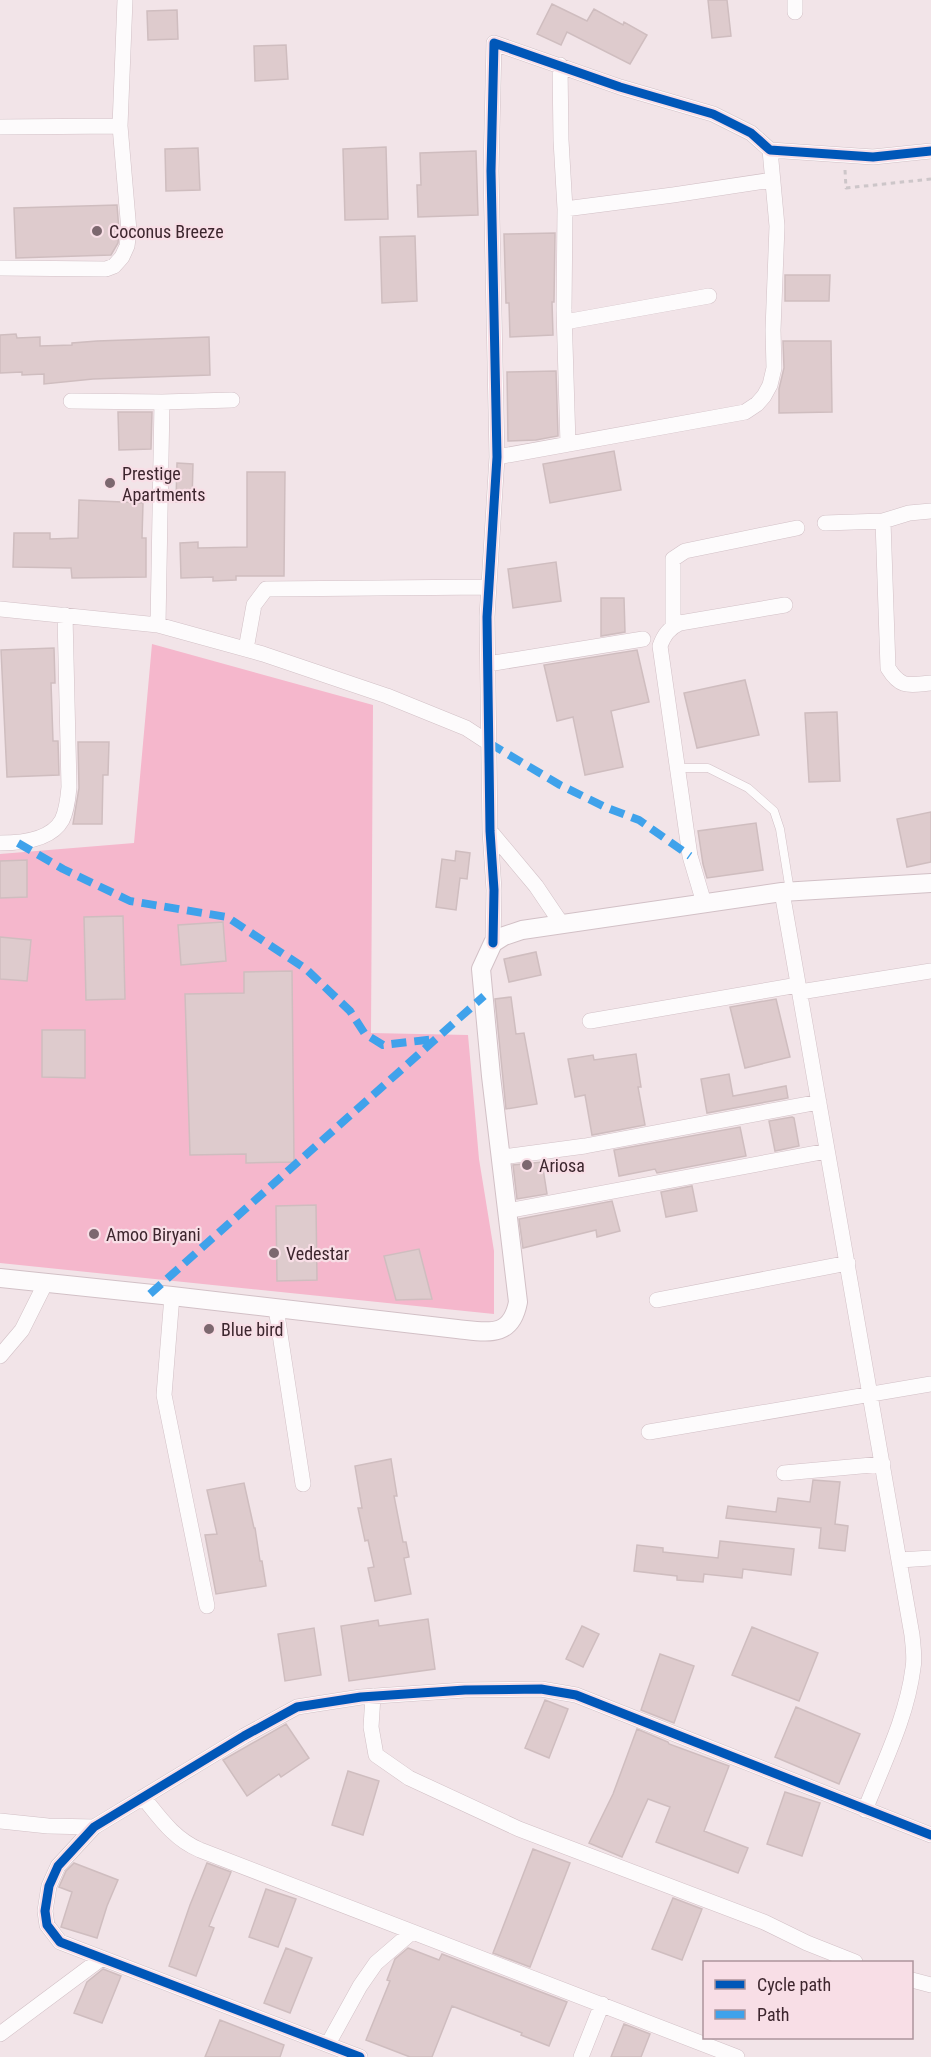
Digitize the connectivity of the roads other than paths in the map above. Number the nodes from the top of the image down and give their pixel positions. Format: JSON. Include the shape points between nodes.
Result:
{"nodes":[{"id":1,"x":125,"y":0,"type":"edge"},
{"id":2,"x":560,"y":65,"type":"junction"},
{"id":3,"x":120,"y":126,"type":"junction"},
{"id":4,"x":0,"y":127,"type":"edge"},
{"id":5,"x":770,"y":150,"type":"junction"},
{"id":6,"x":931,"y":151,"type":"edge"},
{"id":7,"x":772,"y":180,"type":"junction"},
{"id":8,"x":565,"y":209,"type":"junction"},
{"id":9,"x":0,"y":268,"type":"edge"},
{"id":10,"x":709,"y":296,"type":"dead end"},
{"id":11,"x":564,"y":322,"type":"junction"},
{"id":12,"x":232,"y":400,"type":"dead end"},
{"id":13,"x":71,"y":401,"type":"dead end"},
{"id":14,"x":162,"y":402,"type":"junction"},
{"id":15,"x":567,"y":444,"type":"junction"},
{"id":16,"x":497,"y":457,"type":"junction"},
{"id":17,"x":931,"y":511,"type":"edge"},
{"id":18,"x":883,"y":521,"type":"junction"},
{"id":19,"x":825,"y":523,"type":"dead end"},
{"id":20,"x":796,"y":528,"type":"dead end"},
{"id":21,"x":489,"y":587,"type":"junction"},
{"id":22,"x":785,"y":605,"type":"dead end"},
{"id":23,"x":0,"y":609,"type":"edge"},
{"id":24,"x":65,"y":615,"type":"junction"},
{"id":25,"x":158,"y":625,"type":"junction"},
{"id":26,"x":673,"y":626,"type":"junction"},
{"id":27,"x":643,"y":639,"type":"dead end"},
{"id":28,"x":246,"y":649,"type":"junction"},
{"id":29,"x":488,"y":664,"type":"junction"},
{"id":30,"x":931,"y":683,"type":"edge"},
{"id":31,"x":489,"y":743,"type":"junction"},
{"id":32,"x":677,"y":768,"type":"junction"},
{"id":33,"x":490,"y":831,"type":"junction"},
{"id":34,"x":0,"y":843,"type":"edge"},
{"id":35,"x":931,"y":883,"type":"edge"},
{"id":36,"x":786,"y":892,"type":"junction"},
{"id":37,"x":704,"y":903,"type":"junction"},
{"id":38,"x":561,"y":923,"type":"junction"},
{"id":39,"x":493,"y":943,"type":"junction"},
{"id":40,"x":931,"y":971,"type":"edge"},
{"id":41,"x":799,"y":989,"type":"junction"},
{"id":42,"x":590,"y":1021,"type":"dead end"},
{"id":43,"x":819,"y":1102,"type":"junction"},
{"id":44,"x":827,"y":1151,"type":"junction"},
{"id":45,"x":502,"y":1157,"type":"junction"},
{"id":46,"x":507,"y":1212,"type":"junction"},
{"id":47,"x":848,"y":1263,"type":"junction"},
{"id":48,"x":0,"y":1278,"type":"edge"},
{"id":49,"x":46,"y":1282,"type":"junction"},
{"id":50,"x":172,"y":1296,"type":"junction"},
{"id":51,"x":657,"y":1299,"type":"dead end"},
{"id":52,"x":276,"y":1308,"type":"junction"},
{"id":53,"x":0,"y":1356,"type":"edge"},
{"id":54,"x":931,"y":1384,"type":"edge"},
{"id":55,"x":870,"y":1394,"type":"junction"},
{"id":56,"x":649,"y":1432,"type":"dead end"},
{"id":57,"x":883,"y":1464,"type":"junction"},
{"id":58,"x":784,"y":1473,"type":"dead end"},
{"id":59,"x":303,"y":1484,"type":"dead end"},
{"id":60,"x":931,"y":1558,"type":"edge"},
{"id":61,"x":900,"y":1560,"type":"junction"},
{"id":62,"x":207,"y":1606,"type":"dead end"},
{"id":63,"x":373,"y":1696,"type":"junction"},
{"id":64,"x":143,"y":1797,"type":"junction"},
{"id":65,"x":865,"y":1810,"type":"junction"},
{"id":66,"x":0,"y":1821,"type":"edge"},
{"id":67,"x":94,"y":1827,"type":"junction"},
{"id":68,"x":931,"y":1835,"type":"edge"},
{"id":69,"x":412,"y":1932,"type":"junction"},
{"id":70,"x":102,"y":1958,"type":"junction"},
{"id":71,"x":852,"y":1961,"type":"edge"},
{"id":72,"x":913,"y":1980,"type":"edge"},
{"id":73,"x":931,"y":1986,"type":"edge"},
{"id":74,"x":602,"y":2004,"type":"junction"},
{"id":75,"x":0,"y":2034,"type":"edge"},
{"id":76,"x":328,"y":2044,"type":"junction"},
{"id":77,"x":360,"y":2057,"type":"edge"},
{"id":78,"x":581,"y":2057,"type":"edge"},
{"id":79,"x":737,"y":2057,"type":"edge"}],
"edges":[{"from":1,"to":3,"type":"street"},
{"from":2,"to":5,"type":"street","via":[[713,114],[752,133]]},
{"from":2,"to":8,"type":"street"},
{"from":2,"to":16,"type":"street","via":[[494,43],[491,171]]},
{"from":3,"to":4,"type":"street"},
{"from":3,"to":9,"type":"street","via":[[129,231],[122,257],[106,269]]},
{"from":5,"to":6,"type":"street","via":[[873,157]]},
{"from":5,"to":7,"type":"street"},
{"from":7,"to":8,"type":"street"},
{"from":7,"to":15,"type":"street","via":[[777,226],[774,368],[764,396],[745,412]]},
{"from":8,"to":11,"type":"street"},
{"from":10,"to":11,"type":"street"},
{"from":11,"to":15,"type":"street"},
{"from":12,"to":14,"type":"street"},
{"from":13,"to":14,"type":"street"},
{"from":14,"to":25,"type":"street"},
{"from":15,"to":16,"type":"street"},
{"from":16,"to":21,"type":"street"},
{"from":17,"to":18,"type":"street"},
{"from":18,"to":19,"type":"street"},
{"from":18,"to":30,"type":"street","via":[[888,668],[905,685]]},
{"from":20,"to":26,"type":"street","via":[[685,551],[673,559]]},
{"from":21,"to":28,"type":"street","via":[[266,589],[254,605]]},
{"from":21,"to":29,"type":"street"},
{"from":22,"to":26,"type":"street"},
{"from":23,"to":24,"type":"street"},
{"from":24,"to":25,"type":"street"},
{"from":24,"to":34,"type":"street","via":[[67,806],[61,823],[49,833],[18,843]]},
{"from":25,"to":28,"type":"street"},
{"from":26,"to":32,"type":"street","via":[[664,634],[660,646]]},
{"from":27,"to":29,"type":"street"},
{"from":28,"to":31,"type":"street","via":[[387,696],[466,728]]},
{"from":29,"to":31,"type":"street"},
{"from":31,"to":33,"type":"street"},
{"from":32,"to":36,"type":"lane","via":[[708,768],[748,788],[774,811],[780,829]]},
{"from":32,"to":37,"type":"street","via":[[690,856]]},
{"from":33,"to":38,"type":"street"},
{"from":33,"to":39,"type":"street"},
{"from":35,"to":36,"type":"street"},
{"from":36,"to":37,"type":"street"},
{"from":36,"to":41,"type":"street"},
{"from":37,"to":38,"type":"street"},
{"from":38,"to":39,"type":"street","via":[[522,930]]},
{"from":39,"to":45,"type":"street","via":[[481,969]]},
{"from":40,"to":41,"type":"street"},
{"from":41,"to":42,"type":"street"},
{"from":41,"to":43,"type":"street"},
{"from":43,"to":44,"type":"street"},
{"from":43,"to":45,"type":"street","via":[[585,1146]]},
{"from":44,"to":46,"type":"street"},
{"from":44,"to":47,"type":"street"},
{"from":45,"to":46,"type":"street"},
{"from":46,"to":52,"type":"street","via":[[518,1302],[511,1322],[498,1331]]},
{"from":47,"to":51,"type":"street"},
{"from":47,"to":55,"type":"street"},
{"from":48,"to":49,"type":"street"},
{"from":49,"to":50,"type":"street"},
{"from":49,"to":53,"type":"street","via":[[22,1330]]},
{"from":50,"to":52,"type":"street"},
{"from":50,"to":62,"type":"street","via":[[164,1395]]},
{"from":52,"to":59,"type":"street"},
{"from":54,"to":55,"type":"street"},
{"from":55,"to":56,"type":"street"},
{"from":55,"to":57,"type":"street"},
{"from":57,"to":58,"type":"street"},
{"from":57,"to":61,"type":"street"},
{"from":60,"to":61,"type":"street"},
{"from":61,"to":65,"type":"street","via":[[914,1666],[902,1715]]},
{"from":63,"to":64,"type":"street","via":[[297,1707]]},
{"from":63,"to":65,"type":"street","via":[[542,1689],[576,1695]]},
{"from":63,"to":71,"type":"street","via":[[371,1727],[376,1755],[409,1778],[519,1829],[764,1922]]},
{"from":64,"to":67,"type":"street"},
{"from":64,"to":69,"type":"street","via":[[185,1844]]},
{"from":65,"to":68,"type":"street"},
{"from":66,"to":67,"type":"street"},
{"from":67,"to":70,"type":"street","via":[[58,1866],[45,1911],[47,1925],[60,1942]]},
{"from":69,"to":74,"type":"street"},
{"from":69,"to":76,"type":"street","via":[[376,1963]]},
{"from":70,"to":75,"type":"street"},
{"from":70,"to":76,"type":"street"},
{"from":72,"to":73,"type":"street"},
{"from":74,"to":78,"type":"street"},
{"from":74,"to":79,"type":"street"},
{"from":76,"to":77,"type":"street"}]}
